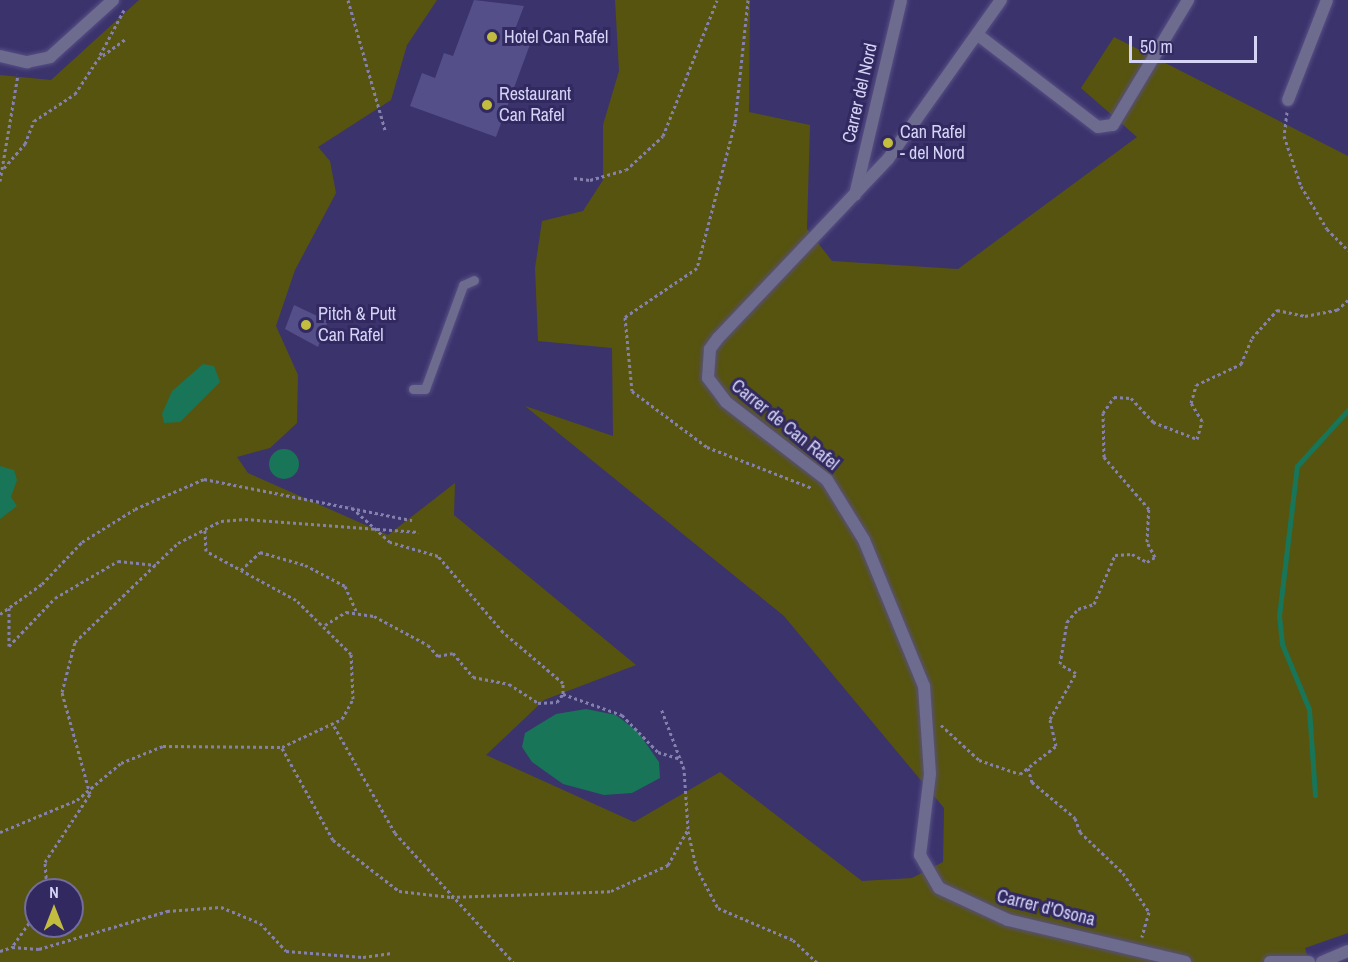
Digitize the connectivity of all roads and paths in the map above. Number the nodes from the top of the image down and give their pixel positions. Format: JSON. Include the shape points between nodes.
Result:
{"nodes":[{"id":1,"x":113,"y":0,"type":"edge"},
{"id":2,"x":127,"y":0,"type":"edge"},
{"id":3,"x":348,"y":0,"type":"edge"},
{"id":4,"x":717,"y":0,"type":"edge"},
{"id":5,"x":748,"y":0,"type":"edge"},
{"id":6,"x":900,"y":0,"type":"edge"},
{"id":7,"x":1001,"y":0,"type":"edge"},
{"id":8,"x":1188,"y":0,"type":"edge"},
{"id":9,"x":1327,"y":0,"type":"edge"},
{"id":10,"x":978,"y":35,"type":"junction"},
{"id":11,"x":126,"y":39,"type":"dead end"},
{"id":12,"x":0,"y":56,"type":"edge"},
{"id":13,"x":98,"y":59,"type":"junction"},
{"id":14,"x":20,"y":61,"type":"junction"},
{"id":15,"x":1288,"y":100,"type":"joint"},
{"id":16,"x":385,"y":130,"type":"dead end"},
{"id":17,"x":4,"y":168,"type":"junction"},
{"id":18,"x":574,"y":178,"type":"dead end"},
{"id":19,"x":0,"y":181,"type":"edge"},
{"id":20,"x":855,"y":195,"type":"junction"},
{"id":21,"x":1348,"y":250,"type":"edge"},
{"id":22,"x":474,"y":280,"type":"dead end"},
{"id":23,"x":1348,"y":300,"type":"edge"},
{"id":24,"x":413,"y":389,"type":"dead end"},
{"id":25,"x":838,"y":494,"type":"junction"},
{"id":26,"x":350,"y":506,"type":"junction"},
{"id":27,"x":412,"y":520,"type":"dead end"},
{"id":28,"x":205,"y":529,"type":"junction"},
{"id":29,"x":379,"y":532,"type":"junction"},
{"id":30,"x":420,"y":532,"type":"dead end"},
{"id":31,"x":156,"y":565,"type":"junction"},
{"id":32,"x":241,"y":570,"type":"junction"},
{"id":33,"x":9,"y":608,"type":"junction"},
{"id":34,"x":356,"y":611,"type":"junction"},
{"id":35,"x":0,"y":614,"type":"edge"},
{"id":36,"x":325,"y":626,"type":"junction"},
{"id":37,"x":563,"y":694,"type":"junction"},
{"id":38,"x":661,"y":708,"type":"dead end"},
{"id":39,"x":929,"y":713,"type":"junction"},
{"id":40,"x":333,"y":725,"type":"junction"},
{"id":41,"x":282,"y":747,"type":"junction"},
{"id":42,"x":681,"y":760,"type":"junction"},
{"id":43,"x":1028,"y":768,"type":"junction"},
{"id":44,"x":90,"y":794,"type":"junction"},
{"id":45,"x":688,"y":829,"type":"junction"},
{"id":46,"x":0,"y":832,"type":"edge"},
{"id":47,"x":920,"y":855,"type":"joint"},
{"id":48,"x":46,"y":878,"type":"edge"},
{"id":49,"x":451,"y":897,"type":"junction"},
{"id":50,"x":24,"y":930,"type":"edge"},
{"id":51,"x":12,"y":947,"type":"junction"},
{"id":52,"x":1137,"y":950,"type":"junction"},
{"id":53,"x":0,"y":951,"type":"edge"},
{"id":54,"x":1348,"y":951,"type":"edge"},
{"id":55,"x":392,"y":953,"type":"dead end"},
{"id":56,"x":513,"y":962,"type":"edge"},
{"id":57,"x":817,"y":962,"type":"edge"},
{"id":58,"x":1185,"y":962,"type":"edge"},
{"id":59,"x":1270,"y":962,"type":"edge"},
{"id":60,"x":1309,"y":962,"type":"edge"},
{"id":61,"x":1322,"y":962,"type":"edge"}],
"edges":[{"from":1,"to":14,"type":"street","via":[[50,57]]},
{"from":2,"to":13,"type":"path"},
{"from":3,"to":16,"type":"path"},
{"from":4,"to":18,"type":"path","via":[[663,136],[626,170],[590,180]]},
{"from":5,"to":25,"type":"path","via":[[735,123],[697,268],[625,317],[632,391],[707,447],[798,486]]},
{"from":6,"to":20,"type":"street","name":"Carrer del Nord"},
{"from":7,"to":10,"type":"street","name":"Carrer de Can Rafel"},
{"from":8,"to":10,"type":"street","via":[[1113,125],[1098,127]]},
{"from":9,"to":15,"type":"street"},
{"from":10,"to":20,"type":"street","name":"Carrer de Can Rafel","via":[[920,119]]},
{"from":11,"to":13,"type":"path"},
{"from":12,"to":14,"type":"street"},
{"from":13,"to":17,"type":"path","via":[[75,94],[34,121],[25,144]]},
{"from":14,"to":17,"type":"path"},
{"from":15,"to":21,"type":"path","via":[[1284,136],[1290,161],[1310,206]]},
{"from":17,"to":19,"type":"path"},
{"from":20,"to":25,"type":"street","name":"Carrer de Can Rafel","via":[[733,321],[710,349],[707,363],[708,378],[726,402],[812,466]]},
{"from":22,"to":24,"type":"lane","via":[[463,285],[425,389]]},
{"from":23,"to":43,"type":"path","via":[[1337,310],[1305,315],[1277,310],[1252,338],[1241,364],[1196,385],[1191,403],[1202,421],[1197,439],[1154,422],[1131,398],[1114,397],[1103,413],[1104,457],[1149,509],[1147,542],[1155,557],[1147,562],[1132,554],[1115,555],[1094,604],[1078,609],[1068,622],[1060,664],[1076,673],[1050,718],[1056,746]]},
{"from":25,"to":39,"type":"street","name":"Carrer de Can Rafel","via":[[864,540],[914,659]]},
{"from":26,"to":27,"type":"path"},
{"from":26,"to":29,"type":"path"},
{"from":26,"to":33,"type":"path","via":[[204,478],[135,509],[82,542],[42,584]]},
{"from":28,"to":29,"type":"path","via":[[221,520],[245,519]]},
{"from":28,"to":31,"type":"path","via":[[178,543]]},
{"from":28,"to":32,"type":"path","via":[[206,551]]},
{"from":29,"to":30,"type":"path"},
{"from":29,"to":37,"type":"path","via":[[390,542],[438,556],[503,632],[563,683]]},
{"from":31,"to":33,"type":"path","via":[[118,561],[55,598],[9,646]]},
{"from":31,"to":44,"type":"path","via":[[75,642],[66,666],[65,717]]},
{"from":32,"to":34,"type":"path","via":[[260,552],[305,565],[345,586]]},
{"from":32,"to":36,"type":"path","via":[[296,600]]},
{"from":33,"to":35,"type":"path"},
{"from":34,"to":36,"type":"path"},
{"from":34,"to":37,"type":"path","via":[[428,645],[438,656],[453,653],[473,677],[509,684],[538,703],[557,702]]},
{"from":36,"to":40,"type":"path","via":[[351,654],[355,675],[353,699]]},
{"from":37,"to":42,"type":"path","via":[[622,715],[658,752]]},
{"from":38,"to":42,"type":"path"},
{"from":39,"to":43,"type":"path","via":[[979,760],[1020,774]]},
{"from":39,"to":47,"type":"street","name":"Carrer de Can Rafel","via":[[930,774]]},
{"from":40,"to":41,"type":"path"},
{"from":40,"to":49,"type":"path","via":[[396,833]]},
{"from":41,"to":44,"type":"path","via":[[163,746],[121,763]]},
{"from":41,"to":49,"type":"path","via":[[333,840],[399,891]]},
{"from":42,"to":45,"type":"path"},
{"from":43,"to":52,"type":"path","via":[[1032,782],[1114,861],[1149,912]]},
{"from":44,"to":46,"type":"path"},
{"from":44,"to":48,"type":"path","via":[[45,862]]},
{"from":45,"to":49,"type":"path","via":[[668,865],[611,891]]},
{"from":45,"to":57,"type":"path","via":[[696,867],[718,908],[793,940]]},
{"from":47,"to":52,"type":"street","name":"Carrer d'Osona","via":[[939,888],[957,900],[1008,920]]},
{"from":49,"to":56,"type":"path"},
{"from":50,"to":51,"type":"path"},
{"from":51,"to":53,"type":"path"},
{"from":51,"to":55,"type":"path","via":[[39,949],[167,911],[221,907],[260,923],[286,951],[363,957]]},
{"from":52,"to":58,"type":"street","name":"Carrer d'Osona"},
{"from":54,"to":61,"type":"street"},
{"from":59,"to":60,"type":"street"}]}
